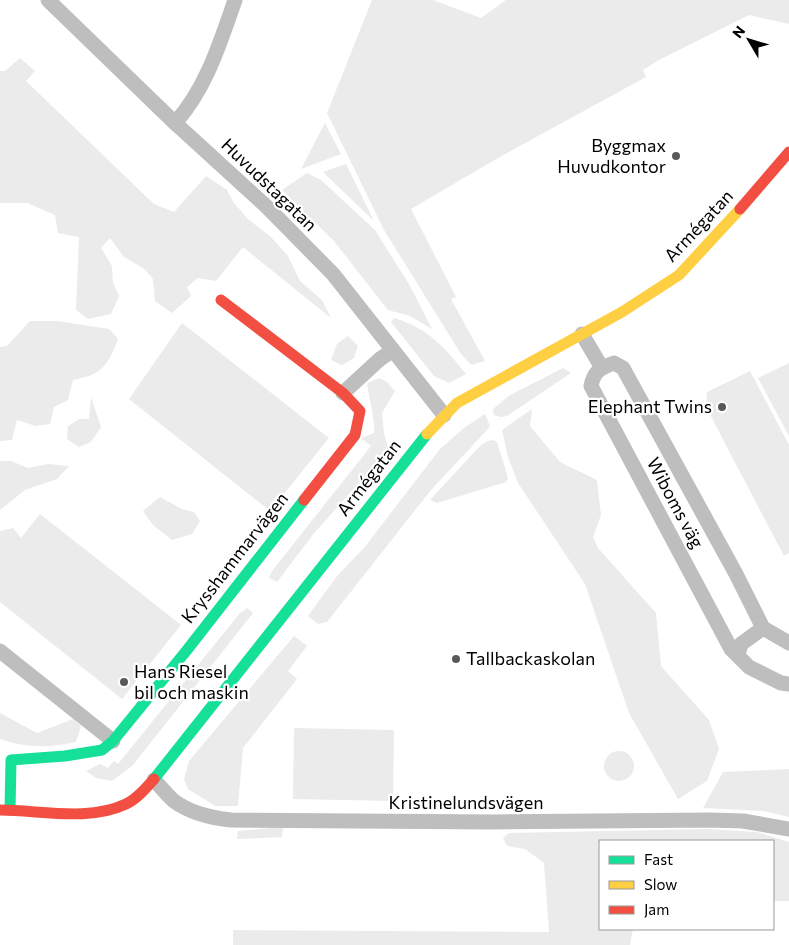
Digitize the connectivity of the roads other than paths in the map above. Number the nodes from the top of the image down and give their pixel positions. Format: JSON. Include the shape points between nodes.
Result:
{"nodes":[{"id":1,"x":48,"y":0,"type":"edge"},
{"id":2,"x":235,"y":0,"type":"edge"},
{"id":3,"x":175,"y":123,"type":"junction"},
{"id":4,"x":789,"y":152,"type":"edge"},
{"id":5,"x":221,"y":300,"type":"dead end"},
{"id":6,"x":582,"y":334,"type":"junction"},
{"id":7,"x":392,"y":350,"type":"junction"},
{"id":8,"x":602,"y":368,"type":"junction"},
{"id":9,"x":343,"y":393,"type":"junction"},
{"id":10,"x":444,"y":415,"type":"junction"},
{"id":11,"x":763,"y":628,"type":"junction"},
{"id":12,"x":789,"y":643,"type":"edge"},
{"id":13,"x":0,"y":651,"type":"edge"},
{"id":14,"x":738,"y":656,"type":"junction"},
{"id":15,"x":786,"y":679,"type":"edge"},
{"id":16,"x":113,"y":741,"type":"junction"},
{"id":17,"x":154,"y":780,"type":"junction"},
{"id":18,"x":5,"y":810,"type":"edge"},
{"id":19,"x":789,"y":829,"type":"edge"}],
"edges":[{"from":1,"to":3,"type":"street","name":"Huvudstagatan"},
{"from":2,"to":3,"type":"street","via":[[213,61],[187,110]]},
{"from":3,"to":7,"type":"street","name":"Huvudstagatan","via":[[266,206],[333,274]]},
{"from":4,"to":6,"type":"street","name":"Armégatan","via":[[679,275]]},
{"from":5,"to":9,"type":"street","name":"Krysshammarvägen"},
{"from":6,"to":8,"type":"street"},
{"from":6,"to":10,"type":"street","name":"Armégatan","via":[[484,387]]},
{"from":7,"to":9,"type":"street"},
{"from":7,"to":10,"type":"street","name":"Huvudstagatan"},
{"from":8,"to":11,"type":"street","name":"Wiboms väg","via":[[614,364],[623,368]]},
{"from":8,"to":14,"type":"street","name":"Wiboms väg","via":[[593,377],[591,386]]},
{"from":9,"to":16,"type":"street","name":"Krysshammarvägen","via":[[360,411],[356,435]]},
{"from":10,"to":17,"type":"street","name":"Armégatan"},
{"from":11,"to":12,"type":"street"},
{"from":11,"to":14,"type":"street","via":[[741,644]]},
{"from":13,"to":16,"type":"street"},
{"from":14,"to":15,"type":"street","name":"Wiboms väg","via":[[749,667]]},
{"from":16,"to":18,"type":"street","name":"Krysshammarvägen","via":[[102,750],[11,760]]},
{"from":17,"to":18,"type":"street","name":"Armégatan","via":[[128,803],[95,813]]},
{"from":17,"to":19,"type":"street","name":"Kristinelundsvägen","via":[[180,804],[202,815],[231,820],[710,820],[743,821]]}]}
